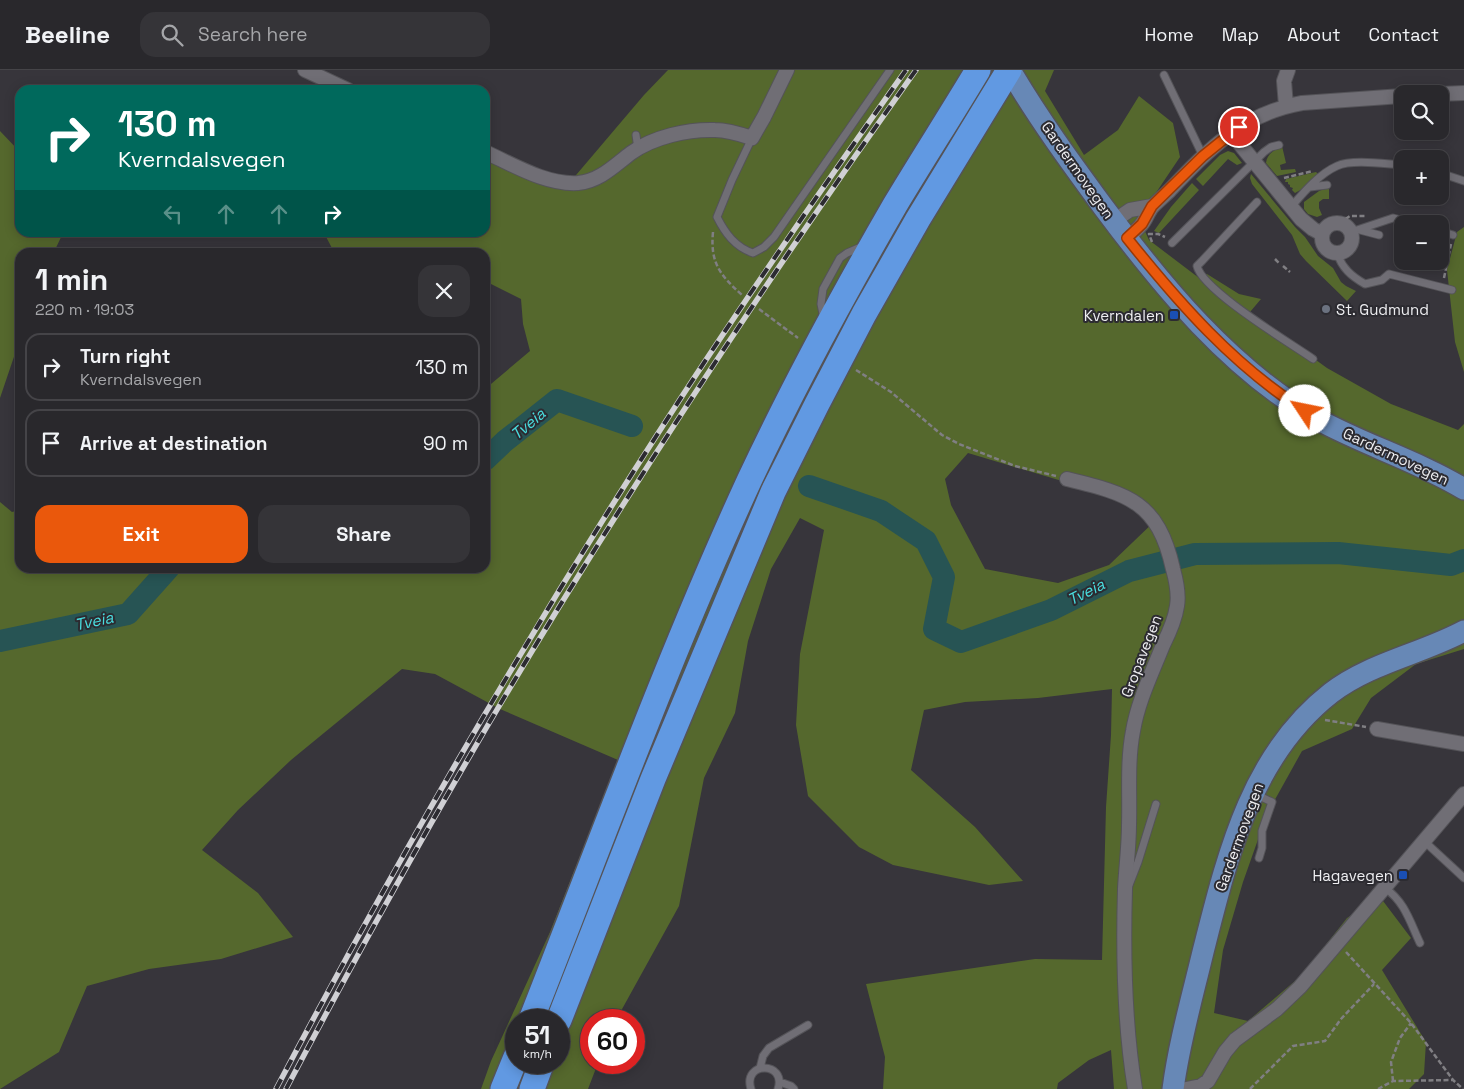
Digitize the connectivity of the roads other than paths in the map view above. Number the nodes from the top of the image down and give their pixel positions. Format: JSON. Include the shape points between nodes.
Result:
{"nodes":[{"id":1,"x":305,"y":70,"type":"edge"},
{"id":2,"x":787,"y":70,"type":"edge"},
{"id":3,"x":890,"y":70,"type":"edge"},
{"id":4,"x":978,"y":70,"type":"edge"},
{"id":5,"x":1010,"y":70,"type":"edge"},
{"id":6,"x":1284,"y":71,"type":"edge"},
{"id":7,"x":1164,"y":75,"type":"dead end"},
{"id":8,"x":337,"y":85,"type":"edge"},
{"id":9,"x":1464,"y":93,"type":"edge"},
{"id":10,"x":1449,"y":94,"type":"edge"},
{"id":11,"x":1394,"y":96,"type":"edge"},
{"id":12,"x":1286,"y":106,"type":"junction"},
{"id":13,"x":1230,"y":132,"type":"junction"},
{"id":14,"x":752,"y":138,"type":"junction"},
{"id":15,"x":1279,"y":145,"type":"dead end"},
{"id":16,"x":490,"y":154,"type":"edge"},
{"id":17,"x":1203,"y":156,"type":"junction"},
{"id":18,"x":1254,"y":162,"type":"junction"},
{"id":19,"x":1394,"y":165,"type":"edge"},
{"id":20,"x":1449,"y":176,"type":"edge"},
{"id":21,"x":1464,"y":181,"type":"edge"},
{"id":22,"x":1327,"y":185,"type":"dead end"},
{"id":23,"x":1310,"y":187,"type":"junction"},
{"id":24,"x":1257,"y":202,"type":"dead end"},
{"id":25,"x":1152,"y":206,"type":"junction"},
{"id":26,"x":1291,"y":207,"type":"junction"},
{"id":27,"x":1394,"y":218,"type":"edge"},
{"id":28,"x":1114,"y":221,"type":"junction"},
{"id":29,"x":1356,"y":231,"type":"junction"},
{"id":30,"x":1322,"y":234,"type":"junction"},
{"id":31,"x":1379,"y":234,"type":"dead end"},
{"id":32,"x":1449,"y":234,"type":"edge"},
{"id":33,"x":1453,"y":235,"type":"road end"},
{"id":34,"x":1127,"y":238,"type":"junction"},
{"id":35,"x":1172,"y":243,"type":"road end"},
{"id":36,"x":1337,"y":253,"type":"junction"},
{"id":37,"x":1452,"y":290,"type":"dead end"},
{"id":38,"x":1313,"y":359,"type":"dead end"},
{"id":39,"x":1067,"y":479,"type":"road end"},
{"id":40,"x":1464,"y":488,"type":"edge"},
{"id":41,"x":1464,"y":631,"type":"edge"},
{"id":42,"x":1377,"y":729,"type":"road end"},
{"id":43,"x":1464,"y":744,"type":"edge"},
{"id":44,"x":1253,"y":793,"type":"junction"},
{"id":45,"x":1464,"y":794,"type":"edge"},
{"id":46,"x":1156,"y":804,"type":"dead end"},
{"id":47,"x":1424,"y":841,"type":"junction"},
{"id":48,"x":1259,"y":858,"type":"dead end"},
{"id":49,"x":1464,"y":878,"type":"edge"},
{"id":50,"x":1385,"y":888,"type":"junction"},
{"id":51,"x":1125,"y":890,"type":"junction"},
{"id":52,"x":1420,"y":943,"type":"dead end"},
{"id":53,"x":535,"y":1009,"type":"edge"},
{"id":54,"x":563,"y":1009,"type":"edge"},
{"id":55,"x":808,"y":1025,"type":"dead end"},
{"id":56,"x":760,"y":1068,"type":"junction"},
{"id":57,"x":509,"y":1074,"type":"edge"},
{"id":58,"x":538,"y":1074,"type":"edge"},
{"id":59,"x":779,"y":1085,"type":"edge"},
{"id":60,"x":504,"y":1089,"type":"edge"},
{"id":61,"x":532,"y":1089,"type":"edge"},
{"id":62,"x":751,"y":1089,"type":"edge"},
{"id":63,"x":794,"y":1089,"type":"edge"},
{"id":64,"x":1135,"y":1089,"type":"edge"},
{"id":65,"x":1180,"y":1089,"type":"edge"}],
"edges":[{"from":1,"to":8,"type":"street"},
{"from":2,"to":14,"type":"street"},
{"from":3,"to":14,"type":"lane","via":[[774,237],[753,253],[740,248],[717,217]]},
{"from":4,"to":53,"type":"highway","via":[[874,241],[792,392],[754,472],[631,762]]},
{"from":5,"to":28,"type":"main road","name":"Gardermovegen"},
{"from":5,"to":54,"type":"highway","via":[[869,305],[773,492],[657,770]]},
{"from":6,"to":12,"type":"street"},
{"from":7,"to":17,"type":"lane"},
{"from":9,"to":10,"type":"street"},
{"from":11,"to":12,"type":"street"},
{"from":12,"to":13,"type":"street"},
{"from":13,"to":17,"type":"street"},
{"from":13,"to":18,"type":"street"},
{"from":14,"to":16,"type":"street","via":[[716,130],[637,142],[611,170],[577,183],[544,178]]},
{"from":15,"to":18,"type":"lane","via":[[1271,147]]},
{"from":17,"to":25,"type":"street"},
{"from":18,"to":26,"type":"street"},
{"from":18,"to":35,"type":"lane"},
{"from":19,"to":23,"type":"lane","via":[[1338,165]]},
{"from":20,"to":21,"type":"lane"},
{"from":22,"to":23,"type":"lane"},
{"from":23,"to":26,"type":"lane"},
{"from":24,"to":38,"type":"lane","via":[[1197,266],[1198,272],[1222,295]]},
{"from":25,"to":28,"type":"street","via":[[1130,210]]},
{"from":25,"to":34,"type":"street","via":[[1142,224]]},
{"from":26,"to":30,"type":"street","via":[[1312,229]]},
{"from":27,"to":29,"type":"lane"},
{"from":28,"to":34,"type":"main road","name":"Gardermovegen"},
{"from":29,"to":30,"type":"street","via":[[1338,223],[1328,226]]},
{"from":29,"to":31,"type":"lane"},
{"from":29,"to":36,"type":"street","via":[[1350,246]]},
{"from":30,"to":36,"type":"street","via":[[1325,248]]},
{"from":32,"to":33,"type":"lane"},
{"from":34,"to":40,"type":"main road","name":"Gardermovegen","via":[[1197,320],[1263,382],[1317,419]]},
{"from":36,"to":37,"type":"lane","via":[[1351,276],[1364,284],[1382,280],[1389,274]]},
{"from":39,"to":51,"type":"street","name":"Gropavegen","via":[[1125,495],[1137,503],[1157,523],[1174,569],[1177,606],[1174,621],[1142,696],[1133,729],[1128,775]]},
{"from":41,"to":44,"type":"main road","name":"Gardermovegen","via":[[1385,664],[1332,693],[1292,730],[1276,751]]},
{"from":42,"to":43,"type":"street"},
{"from":44,"to":48,"type":"lane","via":[[1272,802],[1262,831]]},
{"from":44,"to":65,"type":"main road","name":"Gardermovegen","via":[[1217,899],[1186,1018]]},
{"from":45,"to":47,"type":"street"},
{"from":46,"to":51,"type":"lane","via":[[1131,883]]},
{"from":47,"to":49,"type":"lane"},
{"from":47,"to":50,"type":"street"},
{"from":50,"to":52,"type":"lane","via":[[1403,906]]},
{"from":50,"to":65,"type":"street","via":[[1300,987],[1235,1040],[1208,1081],[1201,1086]]},
{"from":51,"to":64,"type":"street","name":"Gropavegen","via":[[1125,1006]]},
{"from":55,"to":56,"type":"lane","via":[[769,1048]]},
{"from":56,"to":59,"type":"lane","via":[[776,1072]]},
{"from":56,"to":62,"type":"lane","via":[[752,1074]]},
{"from":57,"to":60,"type":"highway"},
{"from":58,"to":61,"type":"highway"},
{"from":59,"to":63,"type":"lane"}]}
